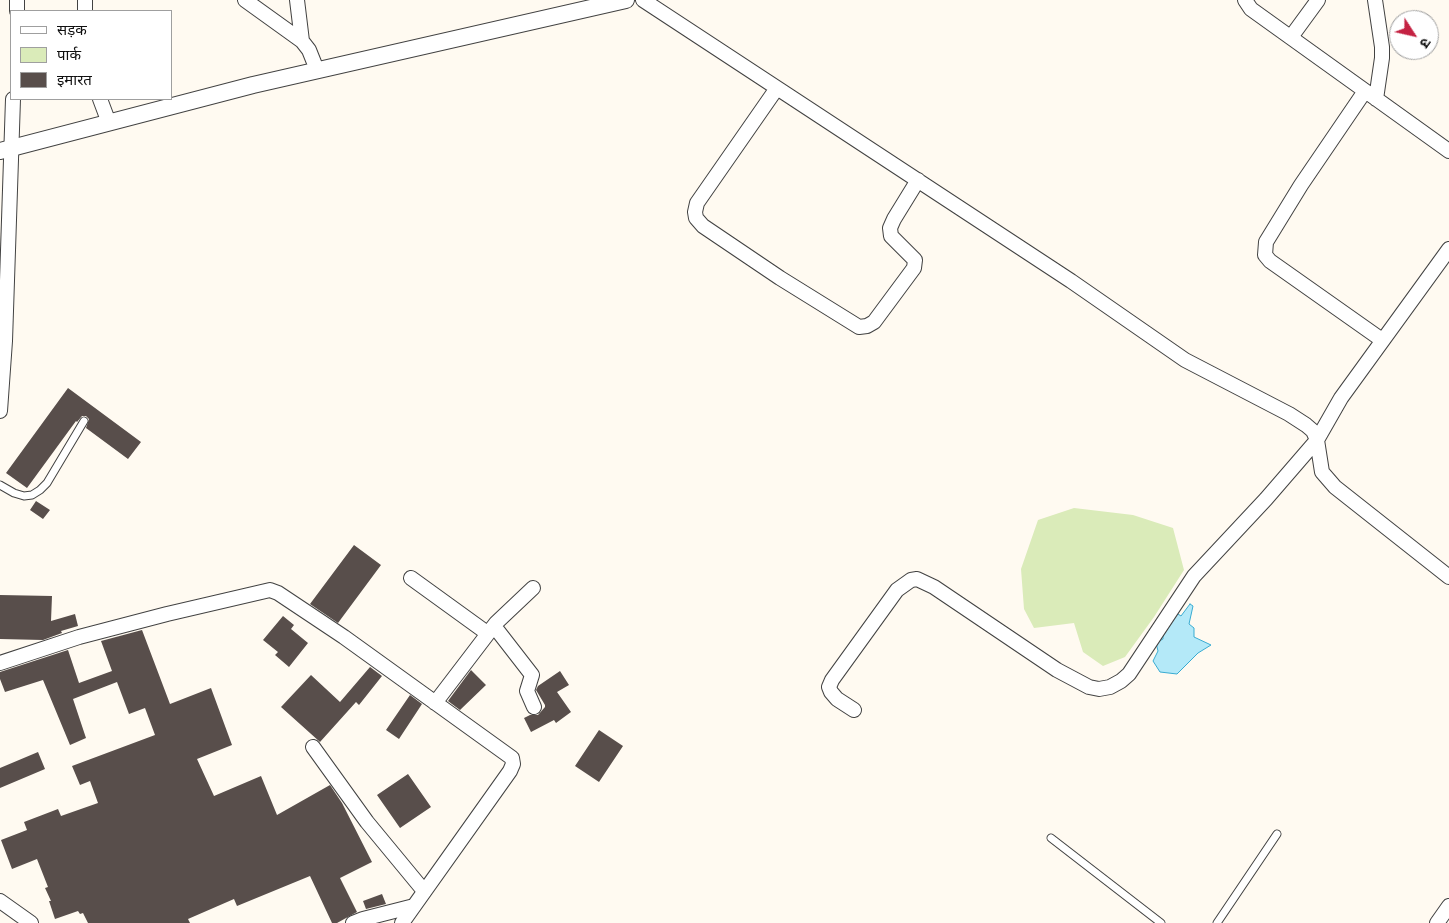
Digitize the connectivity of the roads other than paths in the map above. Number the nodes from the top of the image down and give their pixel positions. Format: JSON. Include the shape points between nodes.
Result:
{"nodes":[{"id":1,"x":245,"y":0,"type":"edge"},
{"id":2,"x":297,"y":0,"type":"edge"},
{"id":3,"x":626,"y":0,"type":"edge"},
{"id":4,"x":644,"y":0,"type":"edge"},
{"id":5,"x":1245,"y":0,"type":"edge"},
{"id":6,"x":1318,"y":0,"type":"edge"},
{"id":7,"x":1375,"y":0,"type":"edge"},
{"id":8,"x":1291,"y":37,"type":"junction"},
{"id":9,"x":302,"y":41,"type":"junction"},
{"id":10,"x":318,"y":70,"type":"junction"},
{"id":11,"x":777,"y":88,"type":"junction"},
{"id":12,"x":1370,"y":95,"type":"junction"},
{"id":13,"x":13,"y":100,"type":"edge"},
{"id":14,"x":100,"y":100,"type":"edge"},
{"id":15,"x":109,"y":123,"type":"junction"},
{"id":16,"x":5,"y":149,"type":"edge"},
{"id":17,"x":1449,"y":151,"type":"edge"},
{"id":18,"x":918,"y":180,"type":"junction"},
{"id":19,"x":1449,"y":249,"type":"edge"},
{"id":20,"x":1382,"y":340,"type":"junction"},
{"id":21,"x":0,"y":411,"type":"edge"},
{"id":22,"x":84,"y":421,"type":"dead end"},
{"id":23,"x":1317,"y":440,"type":"junction"},
{"id":24,"x":0,"y":485,"type":"edge"},
{"id":25,"x":411,"y":578,"type":"dead end"},
{"id":26,"x":1449,"y":578,"type":"edge"},
{"id":27,"x":533,"y":588,"type":"dead end"},
{"id":28,"x":490,"y":630,"type":"junction"},
{"id":29,"x":0,"y":663,"type":"edge"},
{"id":30,"x":435,"y":702,"type":"junction"},
{"id":31,"x":534,"y":707,"type":"dead end"},
{"id":32,"x":854,"y":710,"type":"dead end"},
{"id":33,"x":313,"y":747,"type":"dead end"},
{"id":34,"x":1277,"y":834,"type":"dead end"},
{"id":35,"x":1051,"y":838,"type":"dead end"},
{"id":36,"x":424,"y":891,"type":"junction"},
{"id":37,"x":0,"y":901,"type":"edge"},
{"id":38,"x":414,"y":906,"type":"junction"},
{"id":39,"x":1449,"y":906,"type":"edge"},
{"id":40,"x":31,"y":923,"type":"edge"},
{"id":41,"x":352,"y":923,"type":"edge"},
{"id":42,"x":402,"y":923,"type":"edge"},
{"id":43,"x":1161,"y":923,"type":"edge"},
{"id":44,"x":1217,"y":923,"type":"edge"},
{"id":45,"x":1436,"y":923,"type":"edge"}],
"edges":[{"from":1,"to":9,"type":"street"},
{"from":2,"to":9,"type":"street"},
{"from":3,"to":10,"type":"street"},
{"from":4,"to":11,"type":"street"},
{"from":5,"to":8,"type":"street","via":[[1251,9]]},
{"from":6,"to":8,"type":"street"},
{"from":7,"to":12,"type":"street","via":[[1382,47]]},
{"from":8,"to":12,"type":"street"},
{"from":9,"to":10,"type":"street"},
{"from":10,"to":15,"type":"street"},
{"from":11,"to":18,"type":"street"},
{"from":11,"to":18,"type":"street","via":[[697,203],[696,218],[780,278],[859,327],[874,322],[914,268],[915,260],[891,236],[890,228]]},
{"from":12,"to":17,"type":"street"},
{"from":12,"to":20,"type":"street","via":[[1301,185],[1266,242],[1265,255]]},
{"from":13,"to":16,"type":"street"},
{"from":14,"to":15,"type":"street"},
{"from":15,"to":16,"type":"street"},
{"from":16,"to":21,"type":"street","via":[[5,341]]},
{"from":18,"to":23,"type":"street","via":[[1185,360],[1306,424]]},
{"from":19,"to":20,"type":"street"},
{"from":20,"to":23,"type":"street","via":[[1341,398]]},
{"from":22,"to":24,"type":"lane","via":[[40,490],[24,496]]},
{"from":23,"to":26,"type":"street","via":[[1322,472],[1334,487]]},
{"from":23,"to":32,"type":"street","via":[[1194,576],[1129,674],[1110,688],[1089,687],[1056,670],[948,595],[918,579],[896,590],[832,680],[831,692]]},
{"from":25,"to":28,"type":"street"},
{"from":27,"to":28,"type":"street"},
{"from":28,"to":30,"type":"street"},
{"from":28,"to":31,"type":"street","via":[[532,676],[527,691]]},
{"from":29,"to":30,"type":"street","via":[[88,634],[270,590],[344,637]]},
{"from":30,"to":36,"type":"street","via":[[507,753],[513,764]]},
{"from":33,"to":36,"type":"street","via":[[367,822]]},
{"from":34,"to":44,"type":"lane"},
{"from":35,"to":43,"type":"lane"},
{"from":36,"to":38,"type":"street"},
{"from":37,"to":40,"type":"street"},
{"from":38,"to":41,"type":"street"},
{"from":38,"to":42,"type":"street"},
{"from":39,"to":45,"type":"street"}]}
